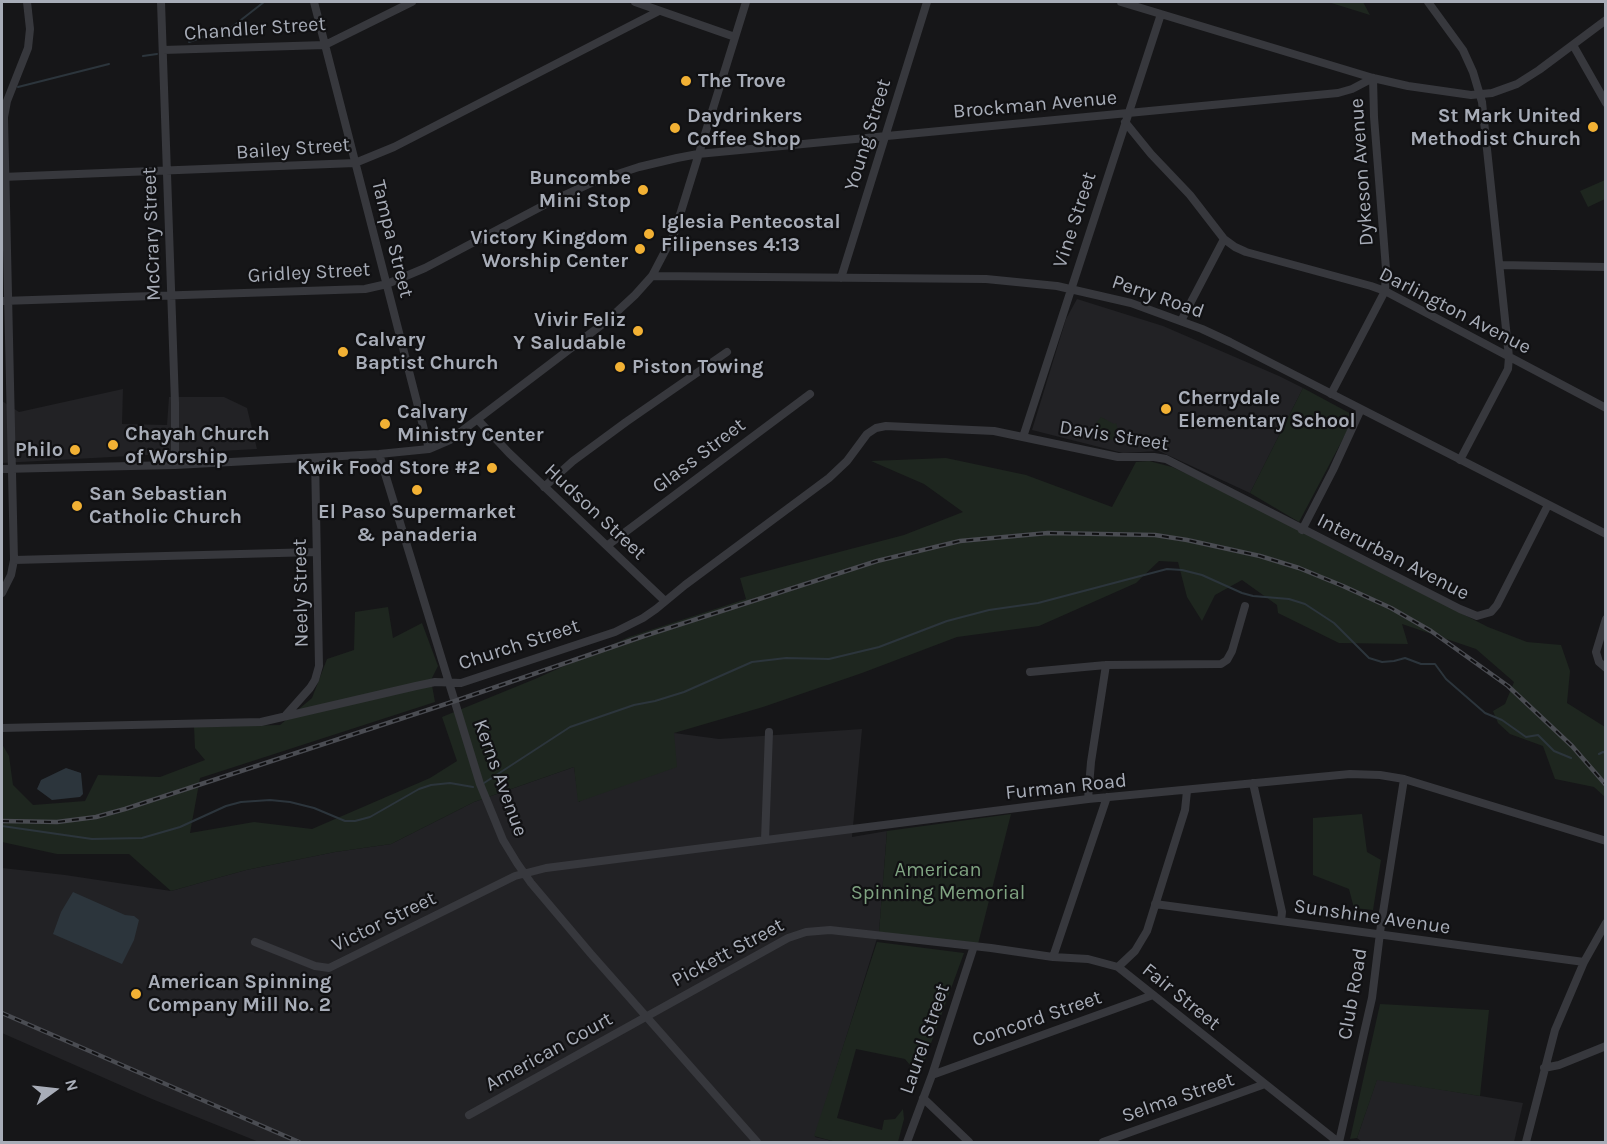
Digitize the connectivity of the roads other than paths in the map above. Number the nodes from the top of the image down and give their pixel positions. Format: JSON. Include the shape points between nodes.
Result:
{"nodes":[{"id":1,"x":27,"y":2,"type":"edge"},
{"id":2,"x":161,"y":2,"type":"edge"},
{"id":3,"x":314,"y":2,"type":"edge"},
{"id":4,"x":412,"y":2,"type":"edge"},
{"id":5,"x":634,"y":2,"type":"edge"},
{"id":6,"x":746,"y":2,"type":"edge"},
{"id":7,"x":927,"y":2,"type":"edge"},
{"id":8,"x":1121,"y":2,"type":"edge"},
{"id":9,"x":1428,"y":2,"type":"edge"},
{"id":10,"x":659,"y":11,"type":"junction"},
{"id":11,"x":1161,"y":14,"type":"junction"},
{"id":12,"x":1605,"y":20,"type":"edge"},
{"id":13,"x":735,"y":37,"type":"junction"},
{"id":14,"x":325,"y":45,"type":"junction"},
{"id":15,"x":1573,"y":45,"type":"junction"},
{"id":16,"x":163,"y":51,"type":"junction"},
{"id":17,"x":1373,"y":78,"type":"junction"},
{"id":18,"x":1480,"y":94,"type":"junction"},
{"id":19,"x":1605,"y":103,"type":"edge"},
{"id":20,"x":1129,"y":113,"type":"junction"},
{"id":21,"x":1125,"y":122,"type":"junction"},
{"id":22,"x":884,"y":136,"type":"junction"},
{"id":23,"x":698,"y":154,"type":"junction"},
{"id":24,"x":356,"y":163,"type":"junction"},
{"id":25,"x":166,"y":171,"type":"junction"},
{"id":26,"x":3,"y":177,"type":"edge"},
{"id":27,"x":1224,"y":239,"type":"junction"},
{"id":28,"x":1500,"y":265,"type":"junction"},
{"id":29,"x":1605,"y":267,"type":"edge"},
{"id":30,"x":652,"y":276,"type":"junction"},
{"id":31,"x":841,"y":278,"type":"junction"},
{"id":32,"x":387,"y":284,"type":"junction"},
{"id":33,"x":1070,"y":288,"type":"junction"},
{"id":34,"x":1385,"y":291,"type":"junction"},
{"id":35,"x":170,"y":296,"type":"junction"},
{"id":36,"x":4,"y":301,"type":"edge"},
{"id":37,"x":1181,"y":321,"type":"junction"},
{"id":38,"x":728,"y":352,"type":"dead end"},
{"id":39,"x":1509,"y":357,"type":"junction"},
{"id":40,"x":810,"y":394,"type":"dead end"},
{"id":41,"x":1331,"y":394,"type":"junction"},
{"id":42,"x":1605,"y":408,"type":"edge"},
{"id":43,"x":1361,"y":409,"type":"junction"},
{"id":44,"x":478,"y":420,"type":"junction"},
{"id":45,"x":871,"y":431,"type":"joint"},
{"id":46,"x":1023,"y":437,"type":"junction"},
{"id":47,"x":429,"y":449,"type":"junction"},
{"id":48,"x":379,"y":454,"type":"junction"},
{"id":49,"x":315,"y":458,"type":"junction"},
{"id":50,"x":1460,"y":460,"type":"junction"},
{"id":51,"x":175,"y":465,"type":"junction"},
{"id":52,"x":11,"y":468,"type":"junction"},
{"id":53,"x":2,"y":469,"type":"edge"},
{"id":54,"x":544,"y":487,"type":"junction"},
{"id":55,"x":1548,"y":505,"type":"junction"},
{"id":56,"x":1302,"y":530,"type":"junction"},
{"id":57,"x":1605,"y":534,"type":"edge"},
{"id":58,"x":608,"y":545,"type":"junction"},
{"id":59,"x":316,"y":552,"type":"junction"},
{"id":60,"x":14,"y":560,"type":"junction"},
{"id":61,"x":2,"y":593,"type":"edge"},
{"id":62,"x":665,"y":601,"type":"junction"},
{"id":63,"x":1245,"y":606,"type":"dead end"},
{"id":64,"x":1605,"y":619,"type":"edge"},
{"id":65,"x":1106,"y":665,"type":"junction"},
{"id":66,"x":1605,"y":668,"type":"edge"},
{"id":67,"x":1030,"y":672,"type":"dead end"},
{"id":68,"x":449,"y":683,"type":"junction"},
{"id":69,"x":286,"y":715,"type":"junction"},
{"id":70,"x":2,"y":728,"type":"edge"},
{"id":71,"x":769,"y":732,"type":"dead end"},
{"id":72,"x":1404,"y":779,"type":"junction"},
{"id":73,"x":1253,"y":783,"type":"junction"},
{"id":74,"x":1187,"y":790,"type":"junction"},
{"id":75,"x":1107,"y":797,"type":"junction"},
{"id":76,"x":1088,"y":799,"type":"junction"},
{"id":77,"x":765,"y":840,"type":"junction"},
{"id":78,"x":1605,"y":841,"type":"edge"},
{"id":79,"x":524,"y":874,"type":"junction"},
{"id":80,"x":1155,"y":904,"type":"junction"},
{"id":81,"x":1281,"y":921,"type":"junction"},
{"id":82,"x":1605,"y":923,"type":"edge"},
{"id":83,"x":1380,"y":935,"type":"junction"},
{"id":84,"x":255,"y":942,"type":"dead end"},
{"id":85,"x":974,"y":946,"type":"junction"},
{"id":86,"x":1053,"y":957,"type":"junction"},
{"id":87,"x":1584,"y":962,"type":"junction"},
{"id":88,"x":1118,"y":968,"type":"junction"},
{"id":89,"x":1153,"y":995,"type":"junction"},
{"id":90,"x":644,"y":1017,"type":"junction"},
{"id":91,"x":1605,"y":1046,"type":"edge"},
{"id":92,"x":1544,"y":1068,"type":"junction"},
{"id":93,"x":932,"y":1075,"type":"junction"},
{"id":94,"x":1265,"y":1084,"type":"junction"},
{"id":95,"x":923,"y":1098,"type":"junction"},
{"id":96,"x":469,"y":1115,"type":"dead end"},
{"id":97,"x":757,"y":1143,"type":"edge"},
{"id":98,"x":907,"y":1143,"type":"edge"},
{"id":99,"x":969,"y":1143,"type":"edge"},
{"id":100,"x":1103,"y":1143,"type":"edge"},
{"id":101,"x":1338,"y":1143,"type":"edge"},
{"id":102,"x":1526,"y":1143,"type":"edge"}],
"edges":[{"from":1,"to":26,"type":"street","via":[[28,48],[7,101]]},
{"from":2,"to":16,"type":"street","name":"McCrary Street"},
{"from":3,"to":14,"type":"street","name":"Tampa Street"},
{"from":4,"to":14,"type":"street","name":"Chandler Street"},
{"from":5,"to":10,"type":"street"},
{"from":6,"to":13,"type":"street"},
{"from":7,"to":22,"type":"street","name":"Young Street"},
{"from":8,"to":11,"type":"street"},
{"from":9,"to":18,"type":"street","via":[[1463,50]]},
{"from":10,"to":13,"type":"street"},
{"from":10,"to":24,"type":"street","name":"Bailey Street"},
{"from":11,"to":17,"type":"street"},
{"from":11,"to":20,"type":"street","name":"Vine Street"},
{"from":12,"to":15,"type":"street"},
{"from":13,"to":23,"type":"street"},
{"from":14,"to":16,"type":"street","name":"Chandler Street"},
{"from":14,"to":24,"type":"street","name":"Tampa Street"},
{"from":15,"to":18,"type":"street","via":[[1516,84]]},
{"from":15,"to":19,"type":"street"},
{"from":16,"to":25,"type":"street","name":"McCrary Street"},
{"from":17,"to":18,"type":"street"},
{"from":17,"to":20,"type":"street","name":"Brockman Avenue","via":[[1338,93]]},
{"from":17,"to":34,"type":"street","name":"Dykeson Avenue"},
{"from":18,"to":28,"type":"street"},
{"from":20,"to":21,"type":"street","name":"Vine Street"},
{"from":20,"to":22,"type":"street","name":"Brockman Avenue"},
{"from":21,"to":27,"type":"street","name":"Darlington Avenue"},
{"from":21,"to":33,"type":"street","name":"Vine Street"},
{"from":22,"to":23,"type":"street","name":"Brockman Avenue"},
{"from":22,"to":31,"type":"street","name":"Young Street"},
{"from":23,"to":30,"type":"street","via":[[674,234]]},
{"from":23,"to":32,"type":"street","name":"Gridley Street","via":[[593,182]]},
{"from":24,"to":25,"type":"street","name":"Bailey Street"},
{"from":24,"to":32,"type":"street","name":"Tampa Street"},
{"from":25,"to":26,"type":"street","name":"Bailey Street"},
{"from":25,"to":35,"type":"street","name":"McCrary Street"},
{"from":26,"to":36,"type":"street"},
{"from":27,"to":34,"type":"street","name":"Darlington Avenue","via":[[1246,252]]},
{"from":27,"to":37,"type":"street"},
{"from":28,"to":29,"type":"street"},
{"from":28,"to":39,"type":"street"},
{"from":30,"to":31,"type":"street","name":"Perry Road"},
{"from":30,"to":44,"type":"street","via":[[608,320]]},
{"from":31,"to":33,"type":"street","name":"Perry Road","via":[[986,279]]},
{"from":32,"to":35,"type":"street","name":"Gridley Street","via":[[341,291]]},
{"from":32,"to":47,"type":"street","name":"Tampa Street"},
{"from":33,"to":37,"type":"street","name":"Perry Road","via":[[1131,303]]},
{"from":33,"to":46,"type":"street","name":"Vine Street"},
{"from":34,"to":39,"type":"street","name":"Darlington Avenue"},
{"from":34,"to":41,"type":"street","name":"Dykeson Avenue"},
{"from":35,"to":36,"type":"street","name":"Gridley Street"},
{"from":35,"to":51,"type":"street","name":"McCrary Street"},
{"from":36,"to":52,"type":"street"},
{"from":37,"to":41,"type":"street","name":"Perry Road"},
{"from":38,"to":54,"type":"street","via":[[626,422]]},
{"from":39,"to":42,"type":"street","name":"Darlington Avenue"},
{"from":39,"to":50,"type":"street","via":[[1508,369]]},
{"from":40,"to":58,"type":"street","name":"Glass Street"},
{"from":41,"to":43,"type":"street","name":"Perry Road"},
{"from":43,"to":50,"type":"street","name":"Perry Road"},
{"from":43,"to":56,"type":"street"},
{"from":44,"to":47,"type":"street"},
{"from":44,"to":54,"type":"street","name":"Hudson Street"},
{"from":45,"to":46,"type":"street","name":"Davis Street","via":[[886,426],[966,429]]},
{"from":45,"to":62,"type":"street","name":"Church Street","via":[[829,478]]},
{"from":46,"to":56,"type":"street","name":"Davis Street","via":[[1118,457],[1166,459]]},
{"from":47,"to":48,"type":"street"},
{"from":48,"to":49,"type":"street"},
{"from":48,"to":68,"type":"street","name":"Kerns Avenue"},
{"from":49,"to":51,"type":"street"},
{"from":49,"to":59,"type":"street","name":"Neely Street"},
{"from":50,"to":55,"type":"street","name":"Perry Road"},
{"from":51,"to":52,"type":"street"},
{"from":52,"to":53,"type":"street"},
{"from":52,"to":60,"type":"street"},
{"from":54,"to":58,"type":"street","name":"Hudson Street"},
{"from":55,"to":56,"type":"street","name":"Interurban Avenue","via":[[1497,605],[1481,616]]},
{"from":55,"to":57,"type":"street","name":"Perry Road"},
{"from":58,"to":62,"type":"street","name":"Hudson Street"},
{"from":59,"to":60,"type":"street"},
{"from":59,"to":69,"type":"street","name":"Neely Street","via":[[318,674]]},
{"from":60,"to":61,"type":"street"},
{"from":62,"to":68,"type":"street","name":"Church Street","via":[[615,632],[471,680]]},
{"from":63,"to":65,"type":"street","via":[[1232,651],[1221,664]]},
{"from":64,"to":66,"type":"street","via":[[1596,652]]},
{"from":65,"to":67,"type":"street"},
{"from":65,"to":76,"type":"street"},
{"from":68,"to":69,"type":"street","name":"Church Street","via":[[435,682]]},
{"from":68,"to":79,"type":"street","name":"Kerns Avenue","via":[[492,816]]},
{"from":69,"to":70,"type":"street","name":"Church Street","via":[[247,723]]},
{"from":71,"to":77,"type":"street"},
{"from":72,"to":73,"type":"street","name":"Furman Road","via":[[1350,774]]},
{"from":72,"to":78,"type":"street","name":"Furman Road"},
{"from":72,"to":83,"type":"street","name":"Club Road"},
{"from":73,"to":74,"type":"street","name":"Furman Road"},
{"from":73,"to":81,"type":"street"},
{"from":74,"to":75,"type":"street","name":"Furman Road"},
{"from":74,"to":80,"type":"street","via":[[1185,810]]},
{"from":75,"to":76,"type":"street","name":"Furman Road"},
{"from":75,"to":86,"type":"street"},
{"from":76,"to":77,"type":"street","name":"Furman Road"},
{"from":77,"to":79,"type":"street","name":"Furman Road","via":[[582,862]]},
{"from":79,"to":84,"type":"street","name":"Victor Street","via":[[329,968]]},
{"from":79,"to":90,"type":"street","name":"Kerns Avenue"},
{"from":80,"to":81,"type":"street","name":"Sunshine Avenue"},
{"from":80,"to":88,"type":"street","via":[[1143,939]]},
{"from":81,"to":83,"type":"street","name":"Sunshine Avenue"},
{"from":82,"to":87,"type":"street"},
{"from":83,"to":87,"type":"street","name":"Sunshine Avenue"},
{"from":83,"to":101,"type":"street","name":"Club Road","via":[[1372,998]]},
{"from":85,"to":86,"type":"street","name":"Fair Street"},
{"from":85,"to":90,"type":"street","name":"Pickett Street","via":[[830,930],[806,932],[788,938]]},
{"from":85,"to":93,"type":"street","name":"Laurel Street"},
{"from":86,"to":88,"type":"street","name":"Fair Street","via":[[1088,959]]},
{"from":87,"to":92,"type":"street","via":[[1555,1030]]},
{"from":88,"to":89,"type":"street","name":"Fair Street"},
{"from":89,"to":93,"type":"street","name":"Concord Street"},
{"from":89,"to":94,"type":"street","name":"Fair Street"},
{"from":90,"to":96,"type":"street","name":"American Court"},
{"from":90,"to":97,"type":"street","name":"Kerns Avenue"},
{"from":91,"to":92,"type":"street"},
{"from":92,"to":102,"type":"street"},
{"from":93,"to":95,"type":"street","name":"Laurel Street"},
{"from":94,"to":100,"type":"street","name":"Selma Street"},
{"from":94,"to":101,"type":"street","name":"Fair Street"},
{"from":95,"to":98,"type":"street","name":"Laurel Street"},
{"from":95,"to":99,"type":"street"}]}
